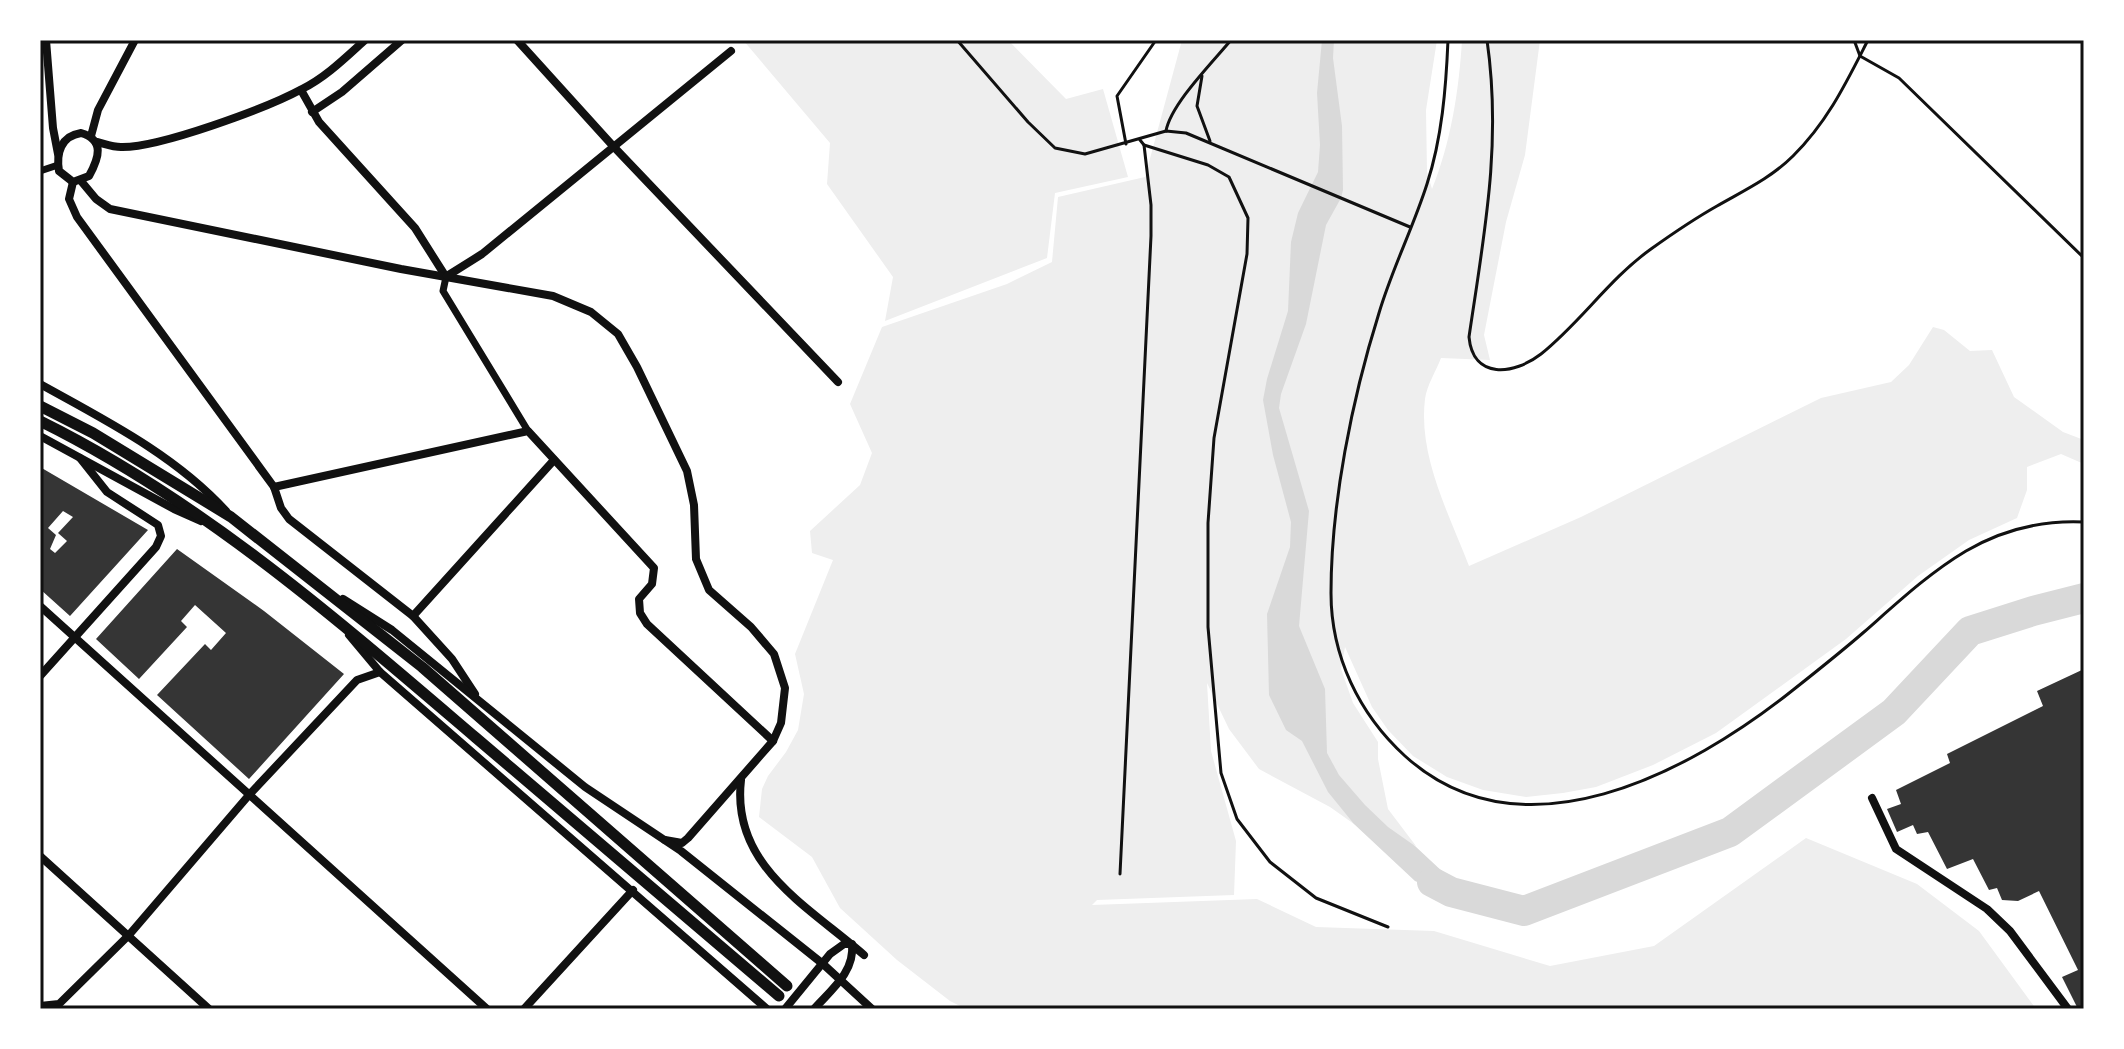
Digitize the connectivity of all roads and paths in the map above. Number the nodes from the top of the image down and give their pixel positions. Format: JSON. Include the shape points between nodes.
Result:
{"nodes":[{"id":1,"x":46,"y":40,"type":"edge"},
{"id":2,"x":135,"y":40,"type":"edge"},
{"id":3,"x":365,"y":40,"type":"edge"},
{"id":4,"x":402,"y":40,"type":"edge"},
{"id":5,"x":517,"y":40,"type":"edge"},
{"id":6,"x":957,"y":40,"type":"edge"},
{"id":7,"x":1156,"y":40,"type":"edge"},
{"id":8,"x":1231,"y":40,"type":"edge"},
{"id":9,"x":1448,"y":40,"type":"edge"},
{"id":10,"x":1487,"y":40,"type":"edge"},
{"id":11,"x":1854,"y":40,"type":"edge"},
{"id":12,"x":1868,"y":40,"type":"edge"},
{"id":13,"x":731,"y":51,"type":"dead end"},
{"id":14,"x":1860,"y":56,"type":"junction"},
{"id":15,"x":1203,"y":72,"type":"junction"},
{"id":16,"x":301,"y":90,"type":"junction"},
{"id":17,"x":312,"y":112,"type":"junction"},
{"id":18,"x":1166,"y":131,"type":"junction"},
{"id":19,"x":94,"y":139,"type":"junction"},
{"id":20,"x":1140,"y":140,"type":"junction"},
{"id":21,"x":1211,"y":143,"type":"junction"},
{"id":22,"x":1126,"y":144,"type":"junction"},
{"id":23,"x":1144,"y":145,"type":"junction"},
{"id":24,"x":613,"y":146,"type":"junction"},
{"id":25,"x":58,"y":160,"type":"junction"},
{"id":26,"x":40,"y":171,"type":"edge"},
{"id":27,"x":77,"y":182,"type":"junction"},
{"id":28,"x":1410,"y":227,"type":"junction"},
{"id":29,"x":2084,"y":258,"type":"edge"},
{"id":30,"x":446,"y":277,"type":"junction"},
{"id":31,"x":838,"y":382,"type":"dead end"},
{"id":32,"x":40,"y":384,"type":"edge"},
{"id":33,"x":40,"y":406,"type":"edge"},
{"id":34,"x":40,"y":421,"type":"edge"},
{"id":35,"x":528,"y":431,"type":"junction"},
{"id":36,"x":40,"y":436,"type":"edge"},
{"id":37,"x":80,"y":458,"type":"junction"},
{"id":38,"x":554,"y":460,"type":"junction"},
{"id":39,"x":274,"y":487,"type":"junction"},
{"id":40,"x":231,"y":517,"type":"junction"},
{"id":41,"x":2084,"y":522,"type":"edge"},
{"id":42,"x":213,"y":524,"type":"junction"},
{"id":43,"x":305,"y":576,"type":"junction"},
{"id":44,"x":40,"y":606,"type":"edge"},
{"id":45,"x":413,"y":616,"type":"junction"},
{"id":46,"x":339,"y":622,"type":"junction"},
{"id":47,"x":75,"y":638,"type":"junction"},
{"id":48,"x":380,"y":672,"type":"junction"},
{"id":49,"x":40,"y":676,"type":"edge"},
{"id":50,"x":479,"y":702,"type":"junction"},
{"id":51,"x":773,"y":741,"type":"junction"},
{"id":52,"x":741,"y":779,"type":"junction"},
{"id":53,"x":249,"y":795,"type":"junction"},
{"id":54,"x":1872,"y":798,"type":"dead end"},
{"id":55,"x":665,"y":840,"type":"junction"},
{"id":56,"x":40,"y":856,"type":"edge"},
{"id":57,"x":1120,"y":874,"type":"dead end"},
{"id":58,"x":633,"y":890,"type":"junction"},
{"id":59,"x":1388,"y":927,"type":"dead end"},
{"id":60,"x":129,"y":935,"type":"junction"},
{"id":61,"x":852,"y":944,"type":"junction"},
{"id":62,"x":864,"y":955,"type":"dead end"},
{"id":63,"x":823,"y":964,"type":"junction"},
{"id":64,"x":840,"y":979,"type":"junction"},
{"id":65,"x":40,"y":1006,"type":"edge"},
{"id":66,"x":60,"y":1006,"type":"edge"},
{"id":67,"x":209,"y":1009,"type":"edge"},
{"id":68,"x":487,"y":1009,"type":"edge"},
{"id":69,"x":524,"y":1009,"type":"edge"},
{"id":70,"x":767,"y":1009,"type":"edge"},
{"id":71,"x":785,"y":1009,"type":"edge"},
{"id":72,"x":814,"y":1009,"type":"edge"},
{"id":73,"x":872,"y":1009,"type":"edge"},
{"id":74,"x":2068,"y":1009,"type":"edge"}],
"edges":[{"from":1,"to":25,"type":"street"},
{"from":2,"to":19,"type":"street","via":[[98,110]]},
{"from":3,"to":16,"type":"street"},
{"from":4,"to":17,"type":"street"},
{"from":5,"to":24,"type":"street"},
{"from":6,"to":22,"type":"path","via":[[1055,148],[1085,154]]},
{"from":7,"to":22,"type":"path","via":[[1117,96]]},
{"from":8,"to":15,"type":"path"},
{"from":9,"to":28,"type":"path","via":[[1435,158]]},
{"from":10,"to":14,"type":"path","via":[[1493,77],[1491,193],[1469,337],[1470,353],[1487,369],[1504,369],[1539,356],[1648,250],[1791,158],[1820,126]]},
{"from":11,"to":14,"type":"path"},
{"from":12,"to":14,"type":"path"},
{"from":13,"to":24,"type":"street"},
{"from":14,"to":29,"type":"path","via":[[1899,78]]},
{"from":15,"to":18,"type":"path"},
{"from":15,"to":21,"type":"path","via":[[1197,106]]},
{"from":16,"to":17,"type":"street"},
{"from":16,"to":19,"type":"street","via":[[167,139],[121,147]]},
{"from":17,"to":30,"type":"street","via":[[415,228]]},
{"from":18,"to":20,"type":"path"},
{"from":18,"to":21,"type":"path"},
{"from":19,"to":25,"type":"street","via":[[70,134]]},
{"from":19,"to":27,"type":"street","via":[[99,151],[94,166]]},
{"from":20,"to":22,"type":"path"},
{"from":20,"to":23,"type":"path"},
{"from":21,"to":28,"type":"path"},
{"from":23,"to":57,"type":"path","via":[[1151,236]]},
{"from":23,"to":59,"type":"path","via":[[1229,177],[1248,218],[1247,254],[1214,438],[1208,523],[1208,627],[1221,773],[1237,819],[1270,862],[1316,898]]},
{"from":24,"to":30,"type":"street","via":[[482,254]]},
{"from":24,"to":31,"type":"street"},
{"from":25,"to":26,"type":"street"},
{"from":25,"to":27,"type":"street","via":[[64,178]]},
{"from":27,"to":30,"type":"street","via":[[110,209]]},
{"from":27,"to":39,"type":"street","via":[[69,199],[77,217]]},
{"from":28,"to":41,"type":"path","via":[[1378,316],[1352,418],[1331,596],[1339,647],[1359,703],[1390,742],[1449,787],[1498,802],[1548,805],[1605,794],[1656,774],[1753,720],[1924,579],[1967,550],[2019,528]]},
{"from":30,"to":35,"type":"street","via":[[443,291]]},
{"from":30,"to":51,"type":"street","via":[[553,296],[591,312],[618,334],[687,471],[696,559],[709,590],[774,654],[785,688]]},
{"from":32,"to":40,"type":"street","via":[[184,471]]},
{"from":33,"to":40,"type":"street"},
{"from":34,"to":42,"type":"street","via":[[104,454]]},
{"from":35,"to":38,"type":"street"},
{"from":35,"to":39,"type":"street"},
{"from":36,"to":37,"type":"street"},
{"from":37,"to":42,"type":"street","via":[[183,514]]},
{"from":37,"to":47,"type":"street","via":[[107,492],[158,525],[161,536]]},
{"from":38,"to":45,"type":"street"},
{"from":38,"to":51,"type":"street","via":[[654,568],[652,584],[639,599],[647,624]]},
{"from":39,"to":45,"type":"street","via":[[289,519]]},
{"from":40,"to":43,"type":"street"},
{"from":42,"to":46,"type":"street"},
{"from":43,"to":46,"type":"street","via":[[433,677],[783,991]]},
{"from":43,"to":50,"type":"street","via":[[392,630]]},
{"from":44,"to":47,"type":"street"},
{"from":45,"to":50,"type":"street","via":[[452,659]]},
{"from":46,"to":48,"type":"street"},
{"from":47,"to":49,"type":"street"},
{"from":47,"to":53,"type":"street"},
{"from":48,"to":53,"type":"street","via":[[357,680]]},
{"from":48,"to":58,"type":"street"},
{"from":50,"to":55,"type":"street","via":[[585,787]]},
{"from":51,"to":52,"type":"street"},
{"from":52,"to":55,"type":"street","via":[[685,841]]},
{"from":52,"to":61,"type":"street","via":[[743,819],[759,861]]},
{"from":53,"to":60,"type":"street"},
{"from":53,"to":68,"type":"street"},
{"from":54,"to":74,"type":"street","via":[[1896,849],[1987,909],[2010,931]]},
{"from":55,"to":63,"type":"street"},
{"from":56,"to":60,"type":"street"},
{"from":58,"to":69,"type":"street"},
{"from":58,"to":70,"type":"street"},
{"from":60,"to":66,"type":"street"},
{"from":60,"to":67,"type":"street"},
{"from":61,"to":62,"type":"street"},
{"from":61,"to":63,"type":"street","via":[[837,948]]},
{"from":61,"to":64,"type":"street","via":[[851,963]]},
{"from":63,"to":64,"type":"street"},
{"from":63,"to":71,"type":"street"},
{"from":64,"to":72,"type":"street"},
{"from":64,"to":73,"type":"street"},
{"from":65,"to":66,"type":"street"}]}
